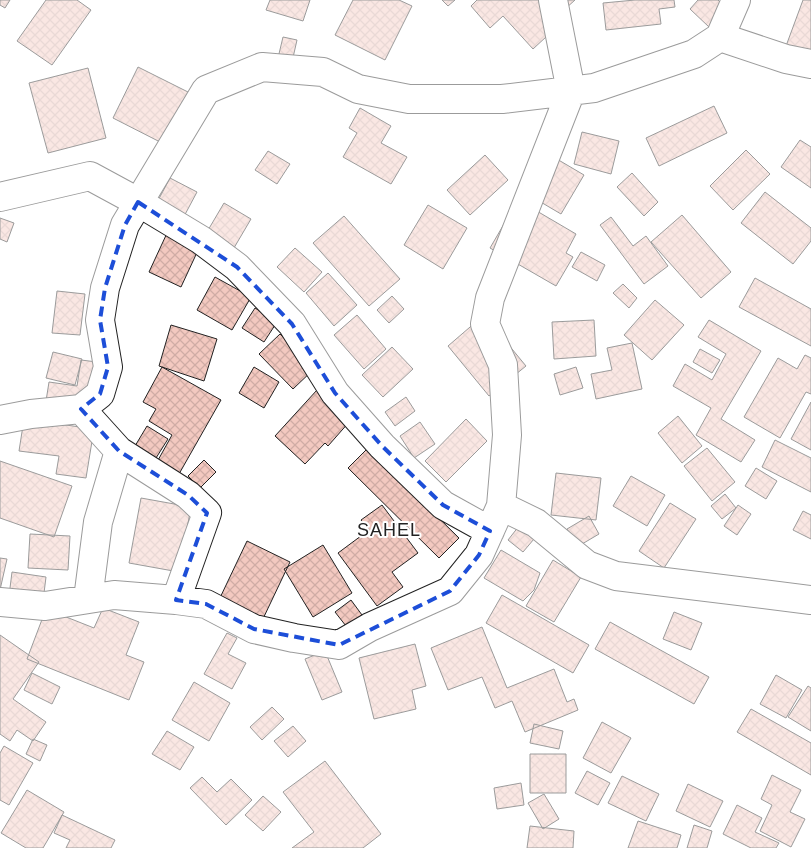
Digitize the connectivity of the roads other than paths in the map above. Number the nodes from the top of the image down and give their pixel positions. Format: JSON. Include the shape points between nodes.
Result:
{"nodes":[{"id":1,"x":553,"y":0,"type":"edge"},
{"id":2,"x":736,"y":0,"type":"edge"},
{"id":3,"x":720,"y":37,"type":"junction"},
{"id":4,"x":811,"y":64,"type":"edge"},
{"id":5,"x":571,"y":91,"type":"junction"},
{"id":6,"x":0,"y":197,"type":"edge"},
{"id":7,"x":138,"y":202,"type":"junction"},
{"id":8,"x":81,"y":409,"type":"junction"},
{"id":9,"x":0,"y":420,"type":"edge"},
{"id":10,"x":119,"y":451,"type":"junction"},
{"id":11,"x":500,"y":506,"type":"junction"},
{"id":12,"x":490,"y":531,"type":"junction"},
{"id":13,"x":88,"y":599,"type":"junction"},
{"id":14,"x":176,"y":600,"type":"junction"},
{"id":15,"x":811,"y":600,"type":"edge"},
{"id":16,"x":0,"y":602,"type":"edge"}],
"edges":[{"from":1,"to":5,"type":"street"},
{"from":2,"to":3,"type":"street"},
{"from":3,"to":4,"type":"street"},
{"from":3,"to":5,"type":"street","via":[[694,54],[594,88]]},
{"from":5,"to":7,"type":"street","via":[[502,98],[409,99],[358,89],[323,72],[262,67],[206,90]]},
{"from":5,"to":11,"type":"street","via":[[490,298],[485,324],[503,365],[507,434]]},
{"from":6,"to":7,"type":"street","via":[[90,176]]},
{"from":7,"to":8,"type":"street","via":[[125,225],[102,304],[100,320],[108,367],[100,394]]},
{"from":7,"to":12,"type":"street","via":[[202,240],[237,267],[292,324],[335,393],[382,446],[443,505]]},
{"from":8,"to":9,"type":"street"},
{"from":8,"to":10,"type":"street"},
{"from":10,"to":13,"type":"street","via":[[98,522]]},
{"from":10,"to":14,"type":"street","via":[[188,495],[208,513]]},
{"from":11,"to":12,"type":"street"},
{"from":11,"to":15,"type":"street","via":[[536,523],[587,565],[616,576]]},
{"from":12,"to":14,"type":"street","via":[[479,555],[450,591],[370,626],[339,645],[254,629],[206,604]]},
{"from":13,"to":14,"type":"street","via":[[114,596]]},
{"from":13,"to":16,"type":"street","via":[[45,606]]}]}
